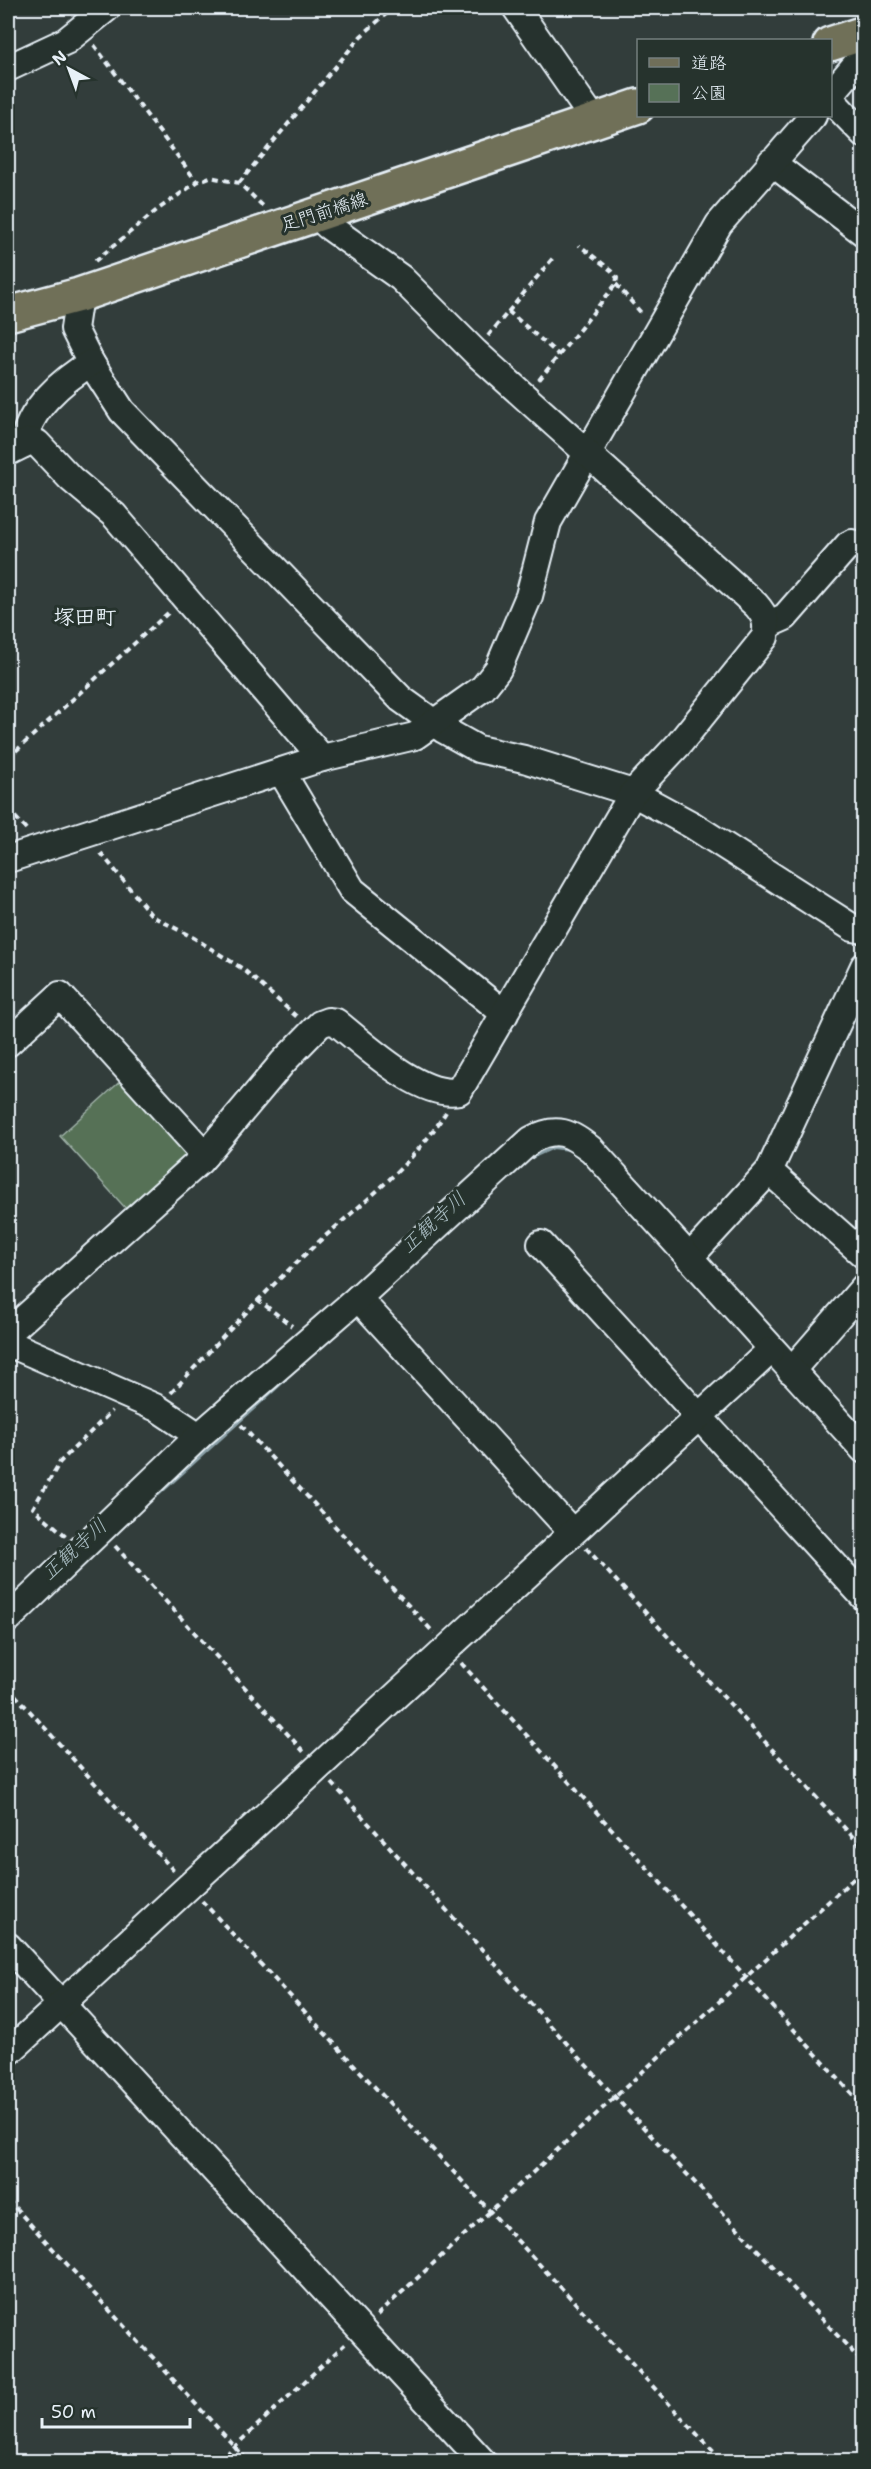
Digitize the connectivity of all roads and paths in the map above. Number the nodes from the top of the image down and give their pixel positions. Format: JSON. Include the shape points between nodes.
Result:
{"nodes":[{"id":1,"x":106,"y":8,"type":"edge"},
{"id":2,"x":393,"y":8,"type":"edge"},
{"id":3,"x":516,"y":8,"type":"edge"},
{"id":4,"x":82,"y":30,"type":"junction"},
{"id":5,"x":864,"y":33,"type":"edge"},
{"id":6,"x":832,"y":44,"type":"edge"},
{"id":7,"x":864,"y":55,"type":"edge"},
{"id":8,"x":8,"y":68,"type":"edge"},
{"id":9,"x":832,"y":96,"type":"edge"},
{"id":10,"x":832,"y":98,"type":"edge"},
{"id":11,"x":637,"y":107,"type":"edge"},
{"id":12,"x":812,"y":117,"type":"edge"},
{"id":13,"x":594,"y":120,"type":"junction"},
{"id":14,"x":864,"y":134,"type":"edge"},
{"id":15,"x":771,"y":162,"type":"junction"},
{"id":16,"x":197,"y":182,"type":"junction"},
{"id":17,"x":238,"y":183,"type":"junction"},
{"id":18,"x":317,"y":215,"type":"junction"},
{"id":19,"x":284,"y":224,"type":"junction"},
{"id":20,"x":864,"y":233,"type":"edge"},
{"id":21,"x":579,"y":245,"type":"dead end"},
{"id":22,"x":553,"y":258,"type":"dead end"},
{"id":23,"x":616,"y":284,"type":"junction"},
{"id":24,"x":79,"y":295,"type":"junction"},
{"id":25,"x":508,"y":311,"type":"junction"},
{"id":26,"x":8,"y":314,"type":"edge"},
{"id":27,"x":660,"y":326,"type":"junction"},
{"id":28,"x":475,"y":352,"type":"junction"},
{"id":29,"x":559,"y":355,"type":"junction"},
{"id":30,"x":91,"y":363,"type":"junction"},
{"id":31,"x":525,"y":396,"type":"junction"},
{"id":32,"x":16,"y":448,"type":"edge"},
{"id":33,"x":588,"y":452,"type":"junction"},
{"id":34,"x":864,"y":547,"type":"edge"},
{"id":35,"x":185,"y":597,"type":"junction"},
{"id":36,"x":767,"y":625,"type":"junction"},
{"id":37,"x":434,"y":723,"type":"junction"},
{"id":38,"x":8,"y":758,"type":"edge"},
{"id":39,"x":322,"y":758,"type":"junction"},
{"id":40,"x":281,"y":771,"type":"junction"},
{"id":41,"x":633,"y":794,"type":"junction"},
{"id":42,"x":85,"y":833,"type":"junction"},
{"id":43,"x":8,"y":859,"type":"edge"},
{"id":44,"x":864,"y":930,"type":"edge"},
{"id":45,"x":864,"y":966,"type":"edge"},
{"id":46,"x":859,"y":993,"type":"edge"},
{"id":47,"x":505,"y":1014,"type":"junction"},
{"id":48,"x":313,"y":1031,"type":"junction"},
{"id":49,"x":8,"y":1043,"type":"edge"},
{"id":50,"x":459,"y":1091,"type":"junction"},
{"id":51,"x":205,"y":1155,"type":"junction"},
{"id":52,"x":769,"y":1171,"type":"junction"},
{"id":53,"x":541,"y":1244,"type":"dead end"},
{"id":54,"x":864,"y":1255,"type":"edge"},
{"id":55,"x":689,"y":1258,"type":"junction"},
{"id":56,"x":864,"y":1287,"type":"edge"},
{"id":57,"x":358,"y":1298,"type":"junction"},
{"id":58,"x":257,"y":1299,"type":"junction"},
{"id":59,"x":8,"y":1333,"type":"edge"},
{"id":60,"x":309,"y":1340,"type":"junction"},
{"id":61,"x":8,"y":1343,"type":"edge"},
{"id":62,"x":771,"y":1350,"type":"junction"},
{"id":63,"x":791,"y":1371,"type":"junction"},
{"id":64,"x":125,"y":1394,"type":"junction"},
{"id":65,"x":157,"y":1408,"type":"junction"},
{"id":66,"x":229,"y":1411,"type":"junction"},
{"id":67,"x":698,"y":1418,"type":"junction"},
{"id":68,"x":199,"y":1436,"type":"junction"},
{"id":69,"x":864,"y":1450,"type":"edge"},
{"id":70,"x":100,"y":1530,"type":"junction"},
{"id":71,"x":572,"y":1532,"type":"junction"},
{"id":72,"x":82,"y":1549,"type":"junction"},
{"id":73,"x":864,"y":1597,"type":"edge"},
{"id":74,"x":8,"y":1619,"type":"edge"},
{"id":75,"x":447,"y":1648,"type":"junction"},
{"id":76,"x":8,"y":1687,"type":"edge"},
{"id":77,"x":318,"y":1767,"type":"junction"},
{"id":78,"x":864,"y":1849,"type":"edge"},
{"id":79,"x":864,"y":1869,"type":"edge"},
{"id":80,"x":188,"y":1886,"type":"junction"},
{"id":81,"x":8,"y":1946,"type":"edge"},
{"id":82,"x":745,"y":1978,"type":"junction"},
{"id":83,"x":60,"y":2004,"type":"junction"},
{"id":84,"x":8,"y":2053,"type":"edge"},
{"id":85,"x":615,"y":2097,"type":"junction"},
{"id":86,"x":864,"y":2107,"type":"edge"},
{"id":87,"x":8,"y":2200,"type":"edge"},
{"id":88,"x":490,"y":2211,"type":"junction"},
{"id":89,"x":360,"y":2331,"type":"junction"},
{"id":90,"x":864,"y":2364,"type":"edge"},
{"id":91,"x":235,"y":2446,"type":"junction"},
{"id":92,"x":8,"y":2453,"type":"edge"},
{"id":93,"x":15,"y":2462,"type":"edge"},
{"id":94,"x":218,"y":2462,"type":"edge"},
{"id":95,"x":249,"y":2462,"type":"edge"},
{"id":96,"x":483,"y":2462,"type":"edge"},
{"id":97,"x":723,"y":2462,"type":"edge"}],
"edges":[{"from":1,"to":4,"type":"street"},
{"from":2,"to":17,"type":"path","via":[[361,36]]},
{"from":3,"to":13,"type":"street"},
{"from":4,"to":8,"type":"street"},
{"from":4,"to":16,"type":"path"},
{"from":5,"to":6,"type":"main road"},
{"from":7,"to":9,"type":"street"},
{"from":10,"to":14,"type":"street"},
{"from":11,"to":13,"type":"main road","name":"足門前橋線"},
{"from":12,"to":15,"type":"street"},
{"from":13,"to":18,"type":"main road","name":"足門前橋線"},
{"from":15,"to":20,"type":"street"},
{"from":15,"to":27,"type":"street","via":[[724,214]]},
{"from":16,"to":17,"type":"path","via":[[210,177]]},
{"from":16,"to":24,"type":"path","via":[[86,268]]},
{"from":17,"to":19,"type":"path"},
{"from":18,"to":19,"type":"main road","name":"足門前橋線"},
{"from":18,"to":28,"type":"street","via":[[401,278]]},
{"from":19,"to":24,"type":"main road","name":"足門前橋線"},
{"from":21,"to":23,"type":"path","via":[[612,271]]},
{"from":22,"to":25,"type":"path"},
{"from":23,"to":27,"type":"path","via":[[637,309]]},
{"from":23,"to":29,"type":"path"},
{"from":24,"to":26,"type":"main road","name":"足門前橋線"},
{"from":24,"to":30,"type":"street","via":[[74,329]]},
{"from":25,"to":28,"type":"path"},
{"from":25,"to":29,"type":"path"},
{"from":27,"to":33,"type":"street"},
{"from":28,"to":31,"type":"street"},
{"from":29,"to":31,"type":"path"},
{"from":30,"to":32,"type":"street","via":[[48,399]]},
{"from":30,"to":37,"type":"street","via":[[122,411],[152,444],[384,682]]},
{"from":31,"to":33,"type":"street"},
{"from":32,"to":35,"type":"street","via":[[30,441],[37,443],[71,479],[114,514]]},
{"from":33,"to":36,"type":"street","via":[[756,605]]},
{"from":33,"to":37,"type":"street","via":[[548,522],[529,597],[498,669],[483,688]]},
{"from":34,"to":36,"type":"street","via":[[848,545],[785,617]]},
{"from":35,"to":38,"type":"path"},
{"from":35,"to":39,"type":"street"},
{"from":36,"to":41,"type":"street","via":[[761,644]]},
{"from":37,"to":39,"type":"street","via":[[415,736]]},
{"from":37,"to":41,"type":"street","via":[[478,749],[524,759]]},
{"from":39,"to":40,"type":"street"},
{"from":40,"to":42,"type":"street"},
{"from":40,"to":47,"type":"street","via":[[352,890]]},
{"from":41,"to":44,"type":"street","via":[[692,825],[853,928]]},
{"from":41,"to":47,"type":"street"},
{"from":42,"to":43,"type":"street"},
{"from":42,"to":48,"type":"path","via":[[152,916],[243,969]]},
{"from":45,"to":46,"type":"street"},
{"from":46,"to":52,"type":"street"},
{"from":47,"to":50,"type":"street"},
{"from":48,"to":50,"type":"street","via":[[328,1021],[336,1022],[405,1075],[438,1091]]},
{"from":48,"to":51,"type":"street"},
{"from":49,"to":51,"type":"street","via":[[60,995]]},
{"from":50,"to":58,"type":"path","via":[[435,1132],[382,1187]]},
{"from":51,"to":59,"type":"street"},
{"from":52,"to":54,"type":"street"},
{"from":52,"to":55,"type":"street"},
{"from":53,"to":67,"type":"street"},
{"from":55,"to":57,"type":"street","via":[[592,1150],[574,1136],[559,1131],[531,1140]]},
{"from":55,"to":62,"type":"street"},
{"from":56,"to":63,"type":"street"},
{"from":57,"to":60,"type":"street"},
{"from":57,"to":71,"type":"street"},
{"from":58,"to":60,"type":"path"},
{"from":58,"to":65,"type":"path"},
{"from":60,"to":66,"type":"street"},
{"from":61,"to":64,"type":"street"},
{"from":62,"to":63,"type":"street"},
{"from":62,"to":67,"type":"street"},
{"from":63,"to":69,"type":"street"},
{"from":64,"to":65,"type":"street"},
{"from":64,"to":72,"type":"path","via":[[104,1421],[60,1462],[33,1508]]},
{"from":65,"to":68,"type":"street"},
{"from":66,"to":68,"type":"street"},
{"from":66,"to":75,"type":"path"},
{"from":67,"to":71,"type":"street"},
{"from":67,"to":73,"type":"street"},
{"from":68,"to":70,"type":"street"},
{"from":70,"to":72,"type":"street"},
{"from":70,"to":77,"type":"path"},
{"from":71,"to":75,"type":"street"},
{"from":71,"to":78,"type":"path"},
{"from":72,"to":74,"type":"street"},
{"from":75,"to":77,"type":"street"},
{"from":75,"to":82,"type":"path"},
{"from":76,"to":80,"type":"path"},
{"from":77,"to":80,"type":"street"},
{"from":77,"to":85,"type":"path"},
{"from":79,"to":82,"type":"path"},
{"from":80,"to":83,"type":"street"},
{"from":80,"to":88,"type":"path"},
{"from":81,"to":83,"type":"street"},
{"from":82,"to":85,"type":"path"},
{"from":82,"to":86,"type":"path"},
{"from":83,"to":84,"type":"street"},
{"from":83,"to":89,"type":"street"},
{"from":85,"to":88,"type":"path"},
{"from":85,"to":90,"type":"path"},
{"from":87,"to":91,"type":"path"},
{"from":88,"to":89,"type":"path"},
{"from":88,"to":97,"type":"path"},
{"from":89,"to":91,"type":"path"},
{"from":89,"to":96,"type":"street"},
{"from":91,"to":94,"type":"path"},
{"from":91,"to":95,"type":"path"},
{"from":92,"to":93,"type":"path"}]}
